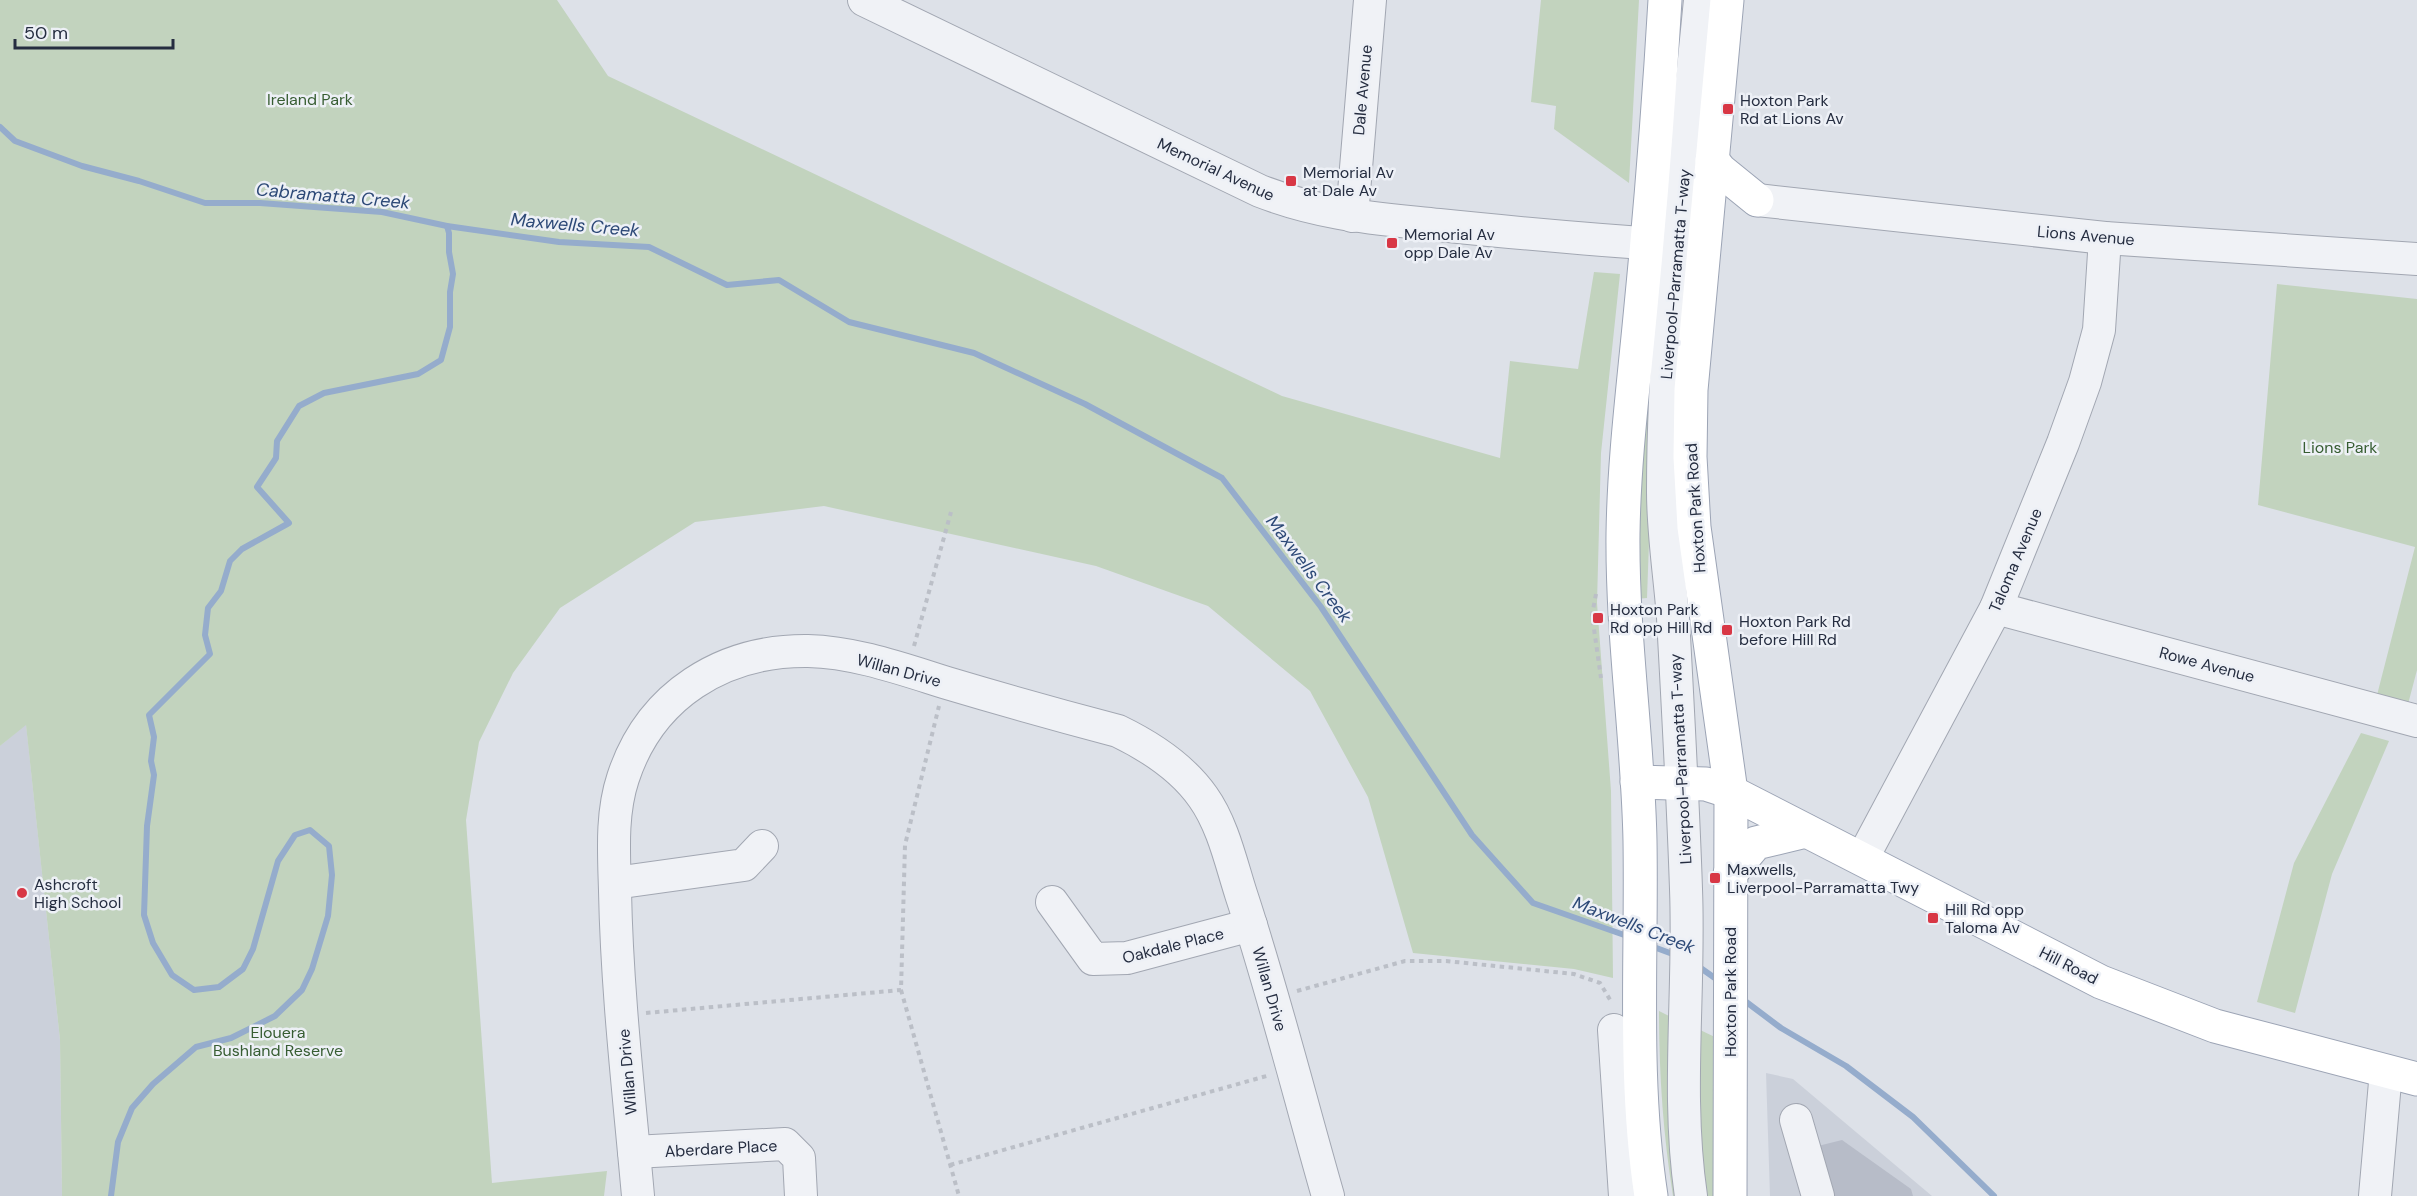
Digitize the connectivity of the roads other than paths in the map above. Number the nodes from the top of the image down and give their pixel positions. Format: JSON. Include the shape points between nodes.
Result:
{"nodes":[{"id":1,"x":864,"y":0,"type":"edge"},
{"id":2,"x":1370,"y":0,"type":"edge"},
{"id":3,"x":1665,"y":0,"type":"edge"},
{"id":4,"x":1700,"y":0,"type":"edge"},
{"id":5,"x":1727,"y":0,"type":"edge"},
{"id":6,"x":1712,"y":160,"type":"junction"},
{"id":7,"x":1757,"y":200,"type":"joint"},
{"id":8,"x":1352,"y":216,"type":"junction"},
{"id":9,"x":2105,"y":238,"type":"junction"},
{"id":10,"x":1675,"y":245,"type":"junction"},
{"id":11,"x":2417,"y":259,"type":"edge"},
{"id":12,"x":1996,"y":608,"type":"junction"},
{"id":13,"x":2417,"y":721,"type":"edge"},
{"id":14,"x":1636,"y":782,"type":"junction"},
{"id":15,"x":1681,"y":782,"type":"junction"},
{"id":16,"x":1731,"y":792,"type":"junction"},
{"id":17,"x":1806,"y":831,"type":"junction"},
{"id":18,"x":762,"y":846,"type":"dead end"},
{"id":19,"x":1862,"y":859,"type":"junction"},
{"id":20,"x":1730,"y":874,"type":"junction"},
{"id":21,"x":615,"y":883,"type":"junction"},
{"id":22,"x":1052,"y":902,"type":"dead end"},
{"id":23,"x":1251,"y":925,"type":"junction"},
{"id":24,"x":1622,"y":1012,"type":"junction"},
{"id":25,"x":2386,"y":1071,"type":"junction"},
{"id":26,"x":2417,"y":1079,"type":"edge"},
{"id":27,"x":1796,"y":1120,"type":"dead end"},
{"id":28,"x":634,"y":1152,"type":"junction"},
{"id":29,"x":638,"y":1196,"type":"edge"},
{"id":30,"x":801,"y":1196,"type":"edge"},
{"id":31,"x":1328,"y":1196,"type":"edge"},
{"id":32,"x":1625,"y":1196,"type":"edge"},
{"id":33,"x":1651,"y":1196,"type":"edge"},
{"id":34,"x":1691,"y":1196,"type":"edge"},
{"id":35,"x":1730,"y":1196,"type":"edge"},
{"id":36,"x":1818,"y":1196,"type":"edge"},
{"id":37,"x":2375,"y":1196,"type":"edge"}],
"edges":[{"from":1,"to":8,"type":"street","name":"Memorial Avenue","via":[[1260,191],[1294,204]]},
{"from":2,"to":8,"type":"street","name":"Dale Avenue"},
{"from":3,"to":10,"type":"main road","name":"Hoxton Park Road"},
{"from":4,"to":10,"type":"street","name":"Liverpool–Parramatta T-way"},
{"from":5,"to":6,"type":"main road","name":"Hoxton Park Road"},
{"from":6,"to":7,"type":"main road"},
{"from":6,"to":10,"type":"main road","name":"Hoxton Park Road"},
{"from":7,"to":9,"type":"street","name":"Lions Avenue"},
{"from":8,"to":10,"type":"street","name":"Memorial Avenue"},
{"from":9,"to":11,"type":"street","name":"Lions Avenue"},
{"from":9,"to":12,"type":"street","name":"Taloma Avenue","via":[[2099,330],[2085,382]]},
{"from":10,"to":14,"type":"main road","name":"Hoxton Park Road","via":[[1627,454],[1624,614]]},
{"from":10,"to":15,"type":"street","name":"Liverpool–Parramatta T-way","via":[[1663,496]]},
{"from":10,"to":16,"type":"main road","name":"Hoxton Park Road","via":[[1691,390],[1691,490]]},
{"from":12,"to":13,"type":"street","name":"Rowe Avenue"},
{"from":12,"to":19,"type":"street","name":"Taloma Avenue"},
{"from":14,"to":15,"type":"main road","name":"Hill Road"},
{"from":14,"to":24,"type":"main road","name":"Hoxton Park Road","via":[[1640,879]]},
{"from":15,"to":16,"type":"main road","name":"Hill Road"},
{"from":15,"to":34,"type":"street","name":"Liverpool–Parramatta T-way"},
{"from":16,"to":17,"type":"main road","name":"Hill Road"},
{"from":16,"to":20,"type":"main road","name":"Hoxton Park Road"},
{"from":17,"to":19,"type":"main road","name":"Hill Road"},
{"from":17,"to":20,"type":"main road","via":[[1756,843]]},
{"from":18,"to":21,"type":"street","via":[[744,865]]},
{"from":19,"to":25,"type":"main road","name":"Hill Road","via":[[2101,982],[2165,1008],[2215,1026]]},
{"from":20,"to":35,"type":"main road","name":"Hoxton Park Road"},
{"from":21,"to":23,"type":"street","name":"Willan Drive","via":[[616,812],[622,779],[652,723],[697,680],[737,660],[777,652],[810,651],[908,670],[1118,731],[1145,744],[1187,778],[1204,799],[1221,832]]},
{"from":21,"to":28,"type":"street","name":"Willan Drive"},
{"from":22,"to":23,"type":"street","name":"Oakdale Place","via":[[1093,959],[1127,958]]},
{"from":23,"to":31,"type":"street","name":"Willan Drive"},
{"from":24,"to":32,"type":"street"},
{"from":24,"to":33,"type":"main road","name":"Hoxton Park Road","via":[[1639,1053]]},
{"from":25,"to":26,"type":"main road","name":"Hill Road"},
{"from":25,"to":37,"type":"street"},
{"from":27,"to":36,"type":"street"},
{"from":28,"to":29,"type":"street","name":"Willan Drive"},
{"from":28,"to":30,"type":"street","name":"Aberdare Place","via":[[785,1144],[799,1158]]}]}
